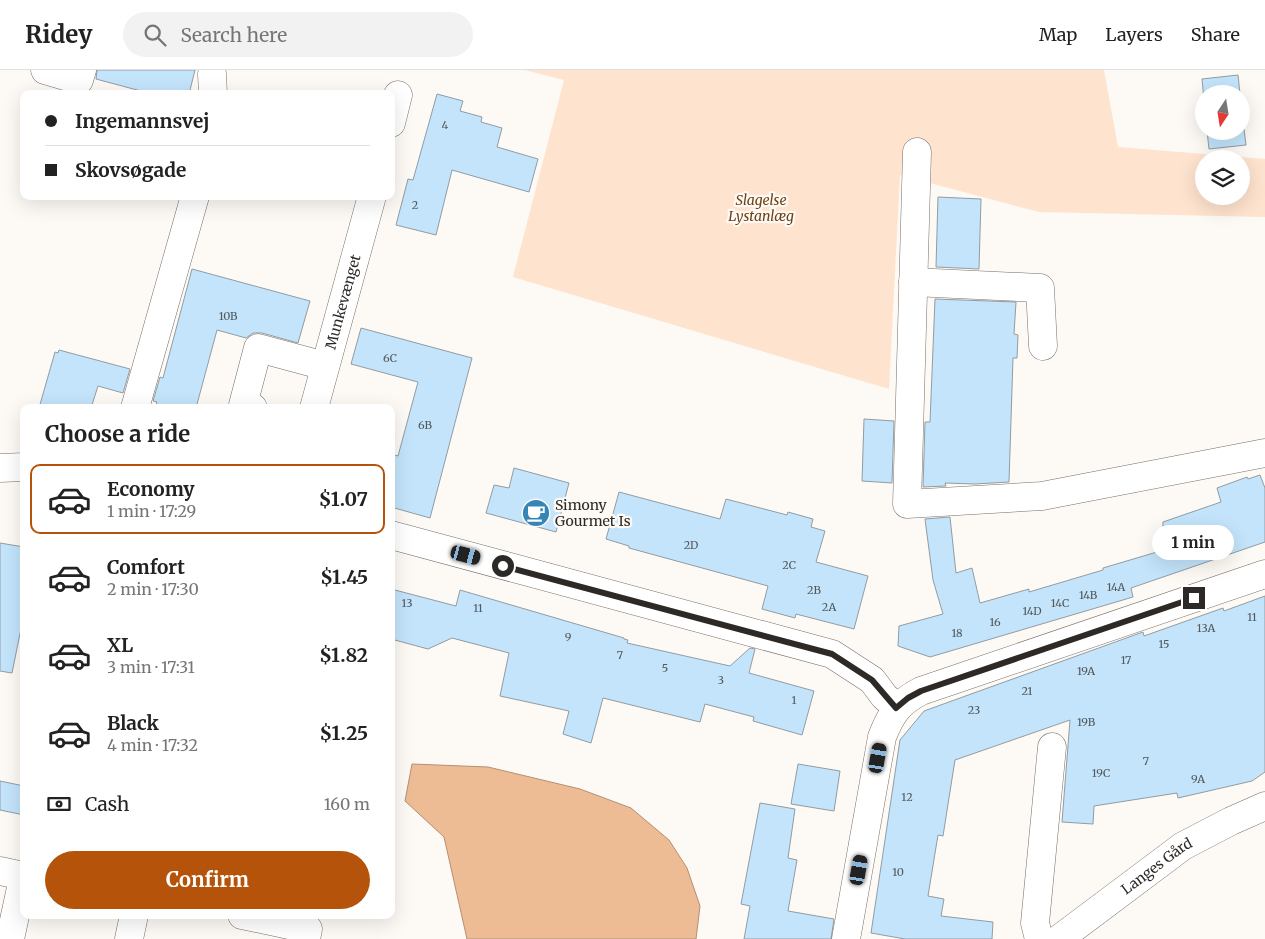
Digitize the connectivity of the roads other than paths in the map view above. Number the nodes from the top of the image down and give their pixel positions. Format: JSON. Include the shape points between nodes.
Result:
{"nodes":[{"id":1,"x":44,"y":70,"type":"edge"},
{"id":2,"x":82,"y":70,"type":"edge"},
{"id":3,"x":398,"y":95,"type":"dead end"},
{"id":4,"x":395,"y":107,"type":"edge"},
{"id":5,"x":917,"y":152,"type":"dead end"},
{"id":6,"x":194,"y":200,"type":"edge"},
{"id":7,"x":371,"y":200,"type":"edge"},
{"id":8,"x":913,"y":282,"type":"junction"},
{"id":9,"x":1043,"y":346,"type":"dead end"},
{"id":10,"x":326,"y":366,"type":"junction"},
{"id":11,"x":136,"y":404,"type":"edge"},
{"id":12,"x":243,"y":404,"type":"edge"},
{"id":13,"x":315,"y":404,"type":"edge"},
{"id":14,"x":1265,"y":453,"type":"edge"},
{"id":15,"x":20,"y":467,"type":"edge"},
{"id":16,"x":0,"y":468,"type":"edge"},
{"id":17,"x":395,"y":536,"type":"edge"},
{"id":18,"x":1265,"y":574,"type":"edge"},
{"id":19,"x":896,"y":708,"type":"junction"},
{"id":20,"x":1052,"y":746,"type":"dead end"},
{"id":21,"x":1265,"y":806,"type":"edge"},
{"id":22,"x":0,"y":871,"type":"edge"},
{"id":23,"x":20,"y":874,"type":"edge"},
{"id":24,"x":20,"y":893,"type":"edge"},
{"id":25,"x":133,"y":919,"type":"edge"},
{"id":26,"x":261,"y":919,"type":"edge"},
{"id":27,"x":10,"y":939,"type":"edge"},
{"id":28,"x":129,"y":939,"type":"edge"},
{"id":29,"x":306,"y":939,"type":"edge"},
{"id":30,"x":846,"y":939,"type":"edge"},
{"id":31,"x":1039,"y":939,"type":"edge"},
{"id":32,"x":1059,"y":939,"type":"edge"}],
"edges":[{"from":1,"to":2,"type":"street","via":[[79,80]]},
{"from":3,"to":4,"type":"street"},
{"from":5,"to":8,"type":"street"},
{"from":6,"to":11,"type":"street"},
{"from":7,"to":10,"type":"street","name":"Munkevænget"},
{"from":8,"to":9,"type":"street","via":[[1040,288]]},
{"from":8,"to":14,"type":"street","via":[[907,504],[1042,496]]},
{"from":10,"to":12,"type":"street","via":[[258,348]]},
{"from":10,"to":13,"type":"street","name":"Munkevænget"},
{"from":15,"to":16,"type":"street"},
{"from":17,"to":19,"type":"street","via":[[832,654],[872,680]]},
{"from":18,"to":19,"type":"street","via":[[921,691]]},
{"from":19,"to":30,"type":"street","via":[[882,738]]},
{"from":20,"to":31,"type":"street","via":[[1035,923]]},
{"from":21,"to":32,"type":"street","name":"Langes Gård","via":[[1184,846]]},
{"from":22,"to":23,"type":"street"},
{"from":24,"to":27,"type":"street"},
{"from":25,"to":28,"type":"street"},
{"from":26,"to":29,"type":"street","via":[[308,929]]}]}
